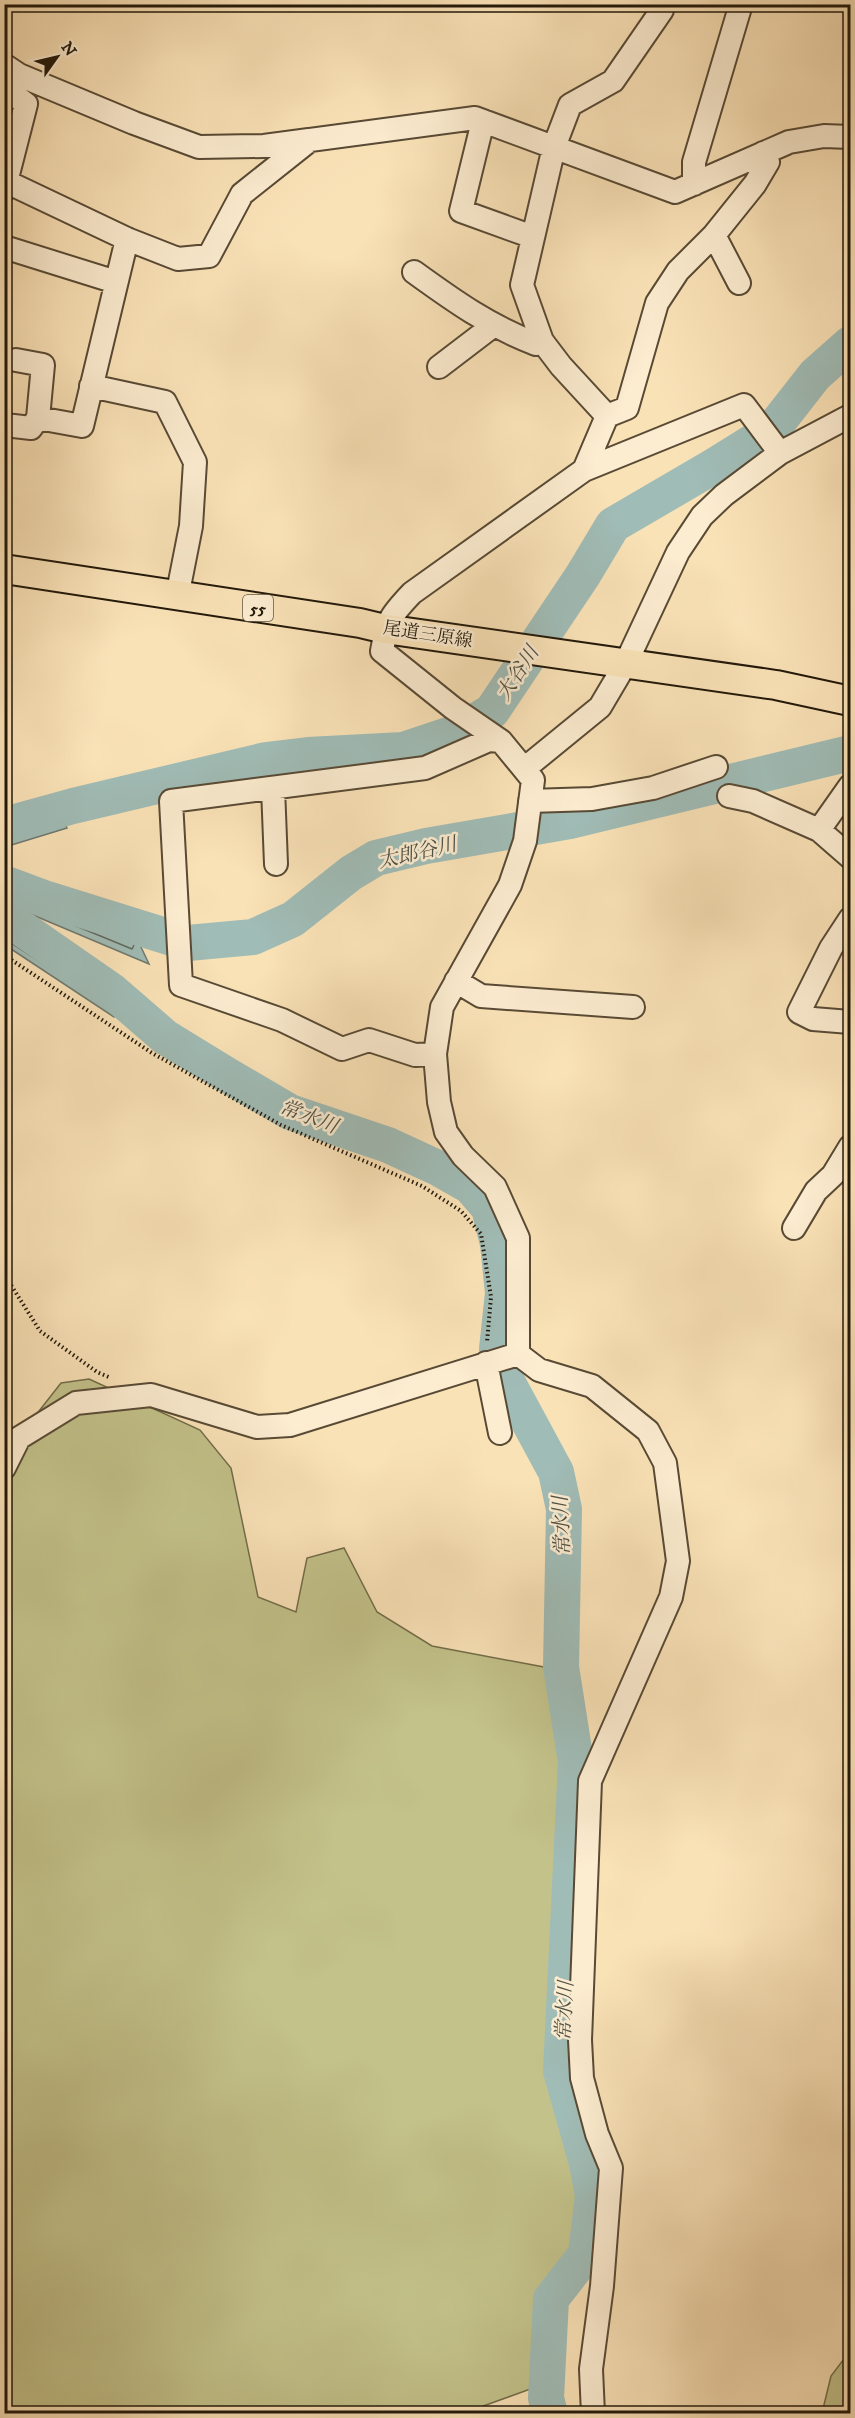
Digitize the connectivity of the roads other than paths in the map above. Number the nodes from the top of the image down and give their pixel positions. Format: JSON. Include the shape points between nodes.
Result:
{"nodes":[{"id":1,"x":663,"y":4,"type":"edge"},
{"id":2,"x":741,"y":4,"type":"edge"},
{"id":3,"x":4,"y":65,"type":"edge"},
{"id":4,"x":4,"y":87,"type":"edge"},
{"id":5,"x":483,"y":121,"type":"junction"},
{"id":6,"x":850,"y":136,"type":"edge"},
{"id":7,"x":310,"y":140,"type":"junction"},
{"id":8,"x":554,"y":147,"type":"junction"},
{"id":9,"x":763,"y":153,"type":"junction"},
{"id":10,"x":694,"y":184,"type":"junction"},
{"id":11,"x":6,"y":186,"type":"edge"},
{"id":12,"x":714,"y":235,"type":"junction"},
{"id":13,"x":533,"y":237,"type":"junction"},
{"id":14,"x":128,"y":239,"type":"junction"},
{"id":15,"x":4,"y":247,"type":"edge"},
{"id":16,"x":414,"y":272,"type":"dead end"},
{"id":17,"x":116,"y":282,"type":"junction"},
{"id":18,"x":739,"y":284,"type":"dead end"},
{"id":19,"x":494,"y":325,"type":"junction"},
{"id":20,"x":542,"y":341,"type":"junction"},
{"id":21,"x":16,"y":360,"type":"dead end"},
{"id":22,"x":439,"y":367,"type":"dead end"},
{"id":23,"x":92,"y":386,"type":"junction"},
{"id":24,"x":607,"y":416,"type":"junction"},
{"id":25,"x":850,"y":416,"type":"edge"},
{"id":26,"x":38,"y":418,"type":"junction"},
{"id":27,"x":5,"y":426,"type":"edge"},
{"id":28,"x":780,"y":453,"type":"junction"},
{"id":29,"x":584,"y":470,"type":"junction"},
{"id":30,"x":4,"y":569,"type":"edge"},
{"id":31,"x":177,"y":597,"type":"junction"},
{"id":32,"x":386,"y":629,"type":"junction"},
{"id":33,"x":626,"y":663,"type":"junction"},
{"id":34,"x":850,"y":700,"type":"edge"},
{"id":35,"x":501,"y":741,"type":"junction"},
{"id":36,"x":716,"y":767,"type":"dead end"},
{"id":37,"x":524,"y":769,"type":"junction"},
{"id":38,"x":850,"y":786,"type":"edge"},
{"id":39,"x":273,"y":788,"type":"junction"},
{"id":40,"x":729,"y":796,"type":"dead end"},
{"id":41,"x":530,"y":808,"type":"junction"},
{"id":42,"x":819,"y":830,"type":"junction"},
{"id":43,"x":850,"y":857,"type":"edge"},
{"id":44,"x":276,"y":864,"type":"dead end"},
{"id":45,"x":850,"y":919,"type":"edge"},
{"id":46,"x":456,"y":981,"type":"junction"},
{"id":47,"x":633,"y":1007,"type":"dead end"},
{"id":48,"x":850,"y":1022,"type":"edge"},
{"id":49,"x":435,"y":1054,"type":"junction"},
{"id":50,"x":850,"y":1147,"type":"edge"},
{"id":51,"x":794,"y":1228,"type":"dead end"},
{"id":52,"x":518,"y":1354,"type":"junction"},
{"id":53,"x":486,"y":1363,"type":"junction"},
{"id":54,"x":500,"y":1432,"type":"dead end"},
{"id":55,"x":4,"y":1468,"type":"edge"},
{"id":56,"x":593,"y":2414,"type":"edge"}],
"edges":[{"from":1,"to":8,"type":"street","via":[[613,81],[570,105]]},
{"from":2,"to":10,"type":"street","via":[[694,162]]},
{"from":3,"to":7,"type":"street","via":[[19,75],[199,147],[264,146]]},
{"from":4,"to":11,"type":"street","via":[[26,104]]},
{"from":5,"to":7,"type":"street","via":[[475,118]]},
{"from":5,"to":8,"type":"street"},
{"from":5,"to":13,"type":"street","via":[[461,211]]},
{"from":6,"to":9,"type":"street","via":[[789,141]]},
{"from":7,"to":14,"type":"street","via":[[242,194],[209,256],[178,259]]},
{"from":8,"to":10,"type":"street","via":[[675,192]]},
{"from":8,"to":13,"type":"street"},
{"from":9,"to":10,"type":"street"},
{"from":9,"to":12,"type":"street","via":[[768,162],[755,184]]},
{"from":11,"to":14,"type":"street"},
{"from":12,"to":18,"type":"street"},
{"from":12,"to":24,"type":"street","via":[[678,271],[657,303],[627,408]]},
{"from":13,"to":20,"type":"street","via":[[522,285]]},
{"from":14,"to":17,"type":"street"},
{"from":15,"to":17,"type":"street"},
{"from":16,"to":19,"type":"street","via":[[465,310]]},
{"from":17,"to":23,"type":"street"},
{"from":19,"to":20,"type":"street","via":[[536,344]]},
{"from":19,"to":22,"type":"street"},
{"from":20,"to":24,"type":"street"},
{"from":21,"to":26,"type":"street","via":[[43,365]]},
{"from":23,"to":26,"type":"street","via":[[82,426]]},
{"from":23,"to":31,"type":"street","via":[[165,402],[195,462],[191,526]]},
{"from":24,"to":29,"type":"street"},
{"from":25,"to":28,"type":"street"},
{"from":26,"to":27,"type":"street","via":[[31,429]]},
{"from":28,"to":29,"type":"street","via":[[744,405]]},
{"from":28,"to":33,"type":"street","via":[[702,516],[678,552]]},
{"from":29,"to":32,"type":"street","via":[[412,593],[391,616]]},
{"from":30,"to":31,"type":"main road","name":"尾道三原線","number":"55"},
{"from":31,"to":32,"type":"main road","name":"尾道三原線","number":"55"},
{"from":32,"to":33,"type":"main road","name":"尾道三原線","number":"55"},
{"from":32,"to":35,"type":"street","via":[[382,651]]},
{"from":33,"to":34,"type":"main road","name":"尾道三原線","number":"55"},
{"from":33,"to":37,"type":"street","via":[[600,707]]},
{"from":35,"to":37,"type":"street"},
{"from":35,"to":39,"type":"street","via":[[489,740],[425,768]]},
{"from":36,"to":41,"type":"street","via":[[653,788]]},
{"from":37,"to":41,"type":"street","via":[[533,780]]},
{"from":38,"to":42,"type":"street"},
{"from":39,"to":44,"type":"street"},
{"from":39,"to":49,"type":"street","via":[[171,801],[181,985],[282,1020],[342,1049],[369,1040],[415,1055]]},
{"from":40,"to":42,"type":"street","via":[[753,801]]},
{"from":41,"to":46,"type":"street","via":[[525,842],[510,885]]},
{"from":42,"to":43,"type":"street"},
{"from":45,"to":48,"type":"street","via":[[799,1012],[813,1019]]},
{"from":46,"to":47,"type":"street","via":[[481,996]]},
{"from":46,"to":49,"type":"street","via":[[442,1007]]},
{"from":49,"to":52,"type":"street","via":[[446,1132],[463,1156],[495,1187],[518,1238]]},
{"from":50,"to":51,"type":"street"},
{"from":52,"to":53,"type":"street"},
{"from":52,"to":56,"type":"street","via":[[539,1370],[592,1386],[648,1431],[665,1463],[678,1561],[671,1597],[590,1781],[580,2040],[582,2078],[611,2168],[591,2369]]},
{"from":53,"to":54,"type":"street"},
{"from":53,"to":55,"type":"street","via":[[290,1425],[257,1427],[151,1395],[76,1403],[19,1438]]}]}
